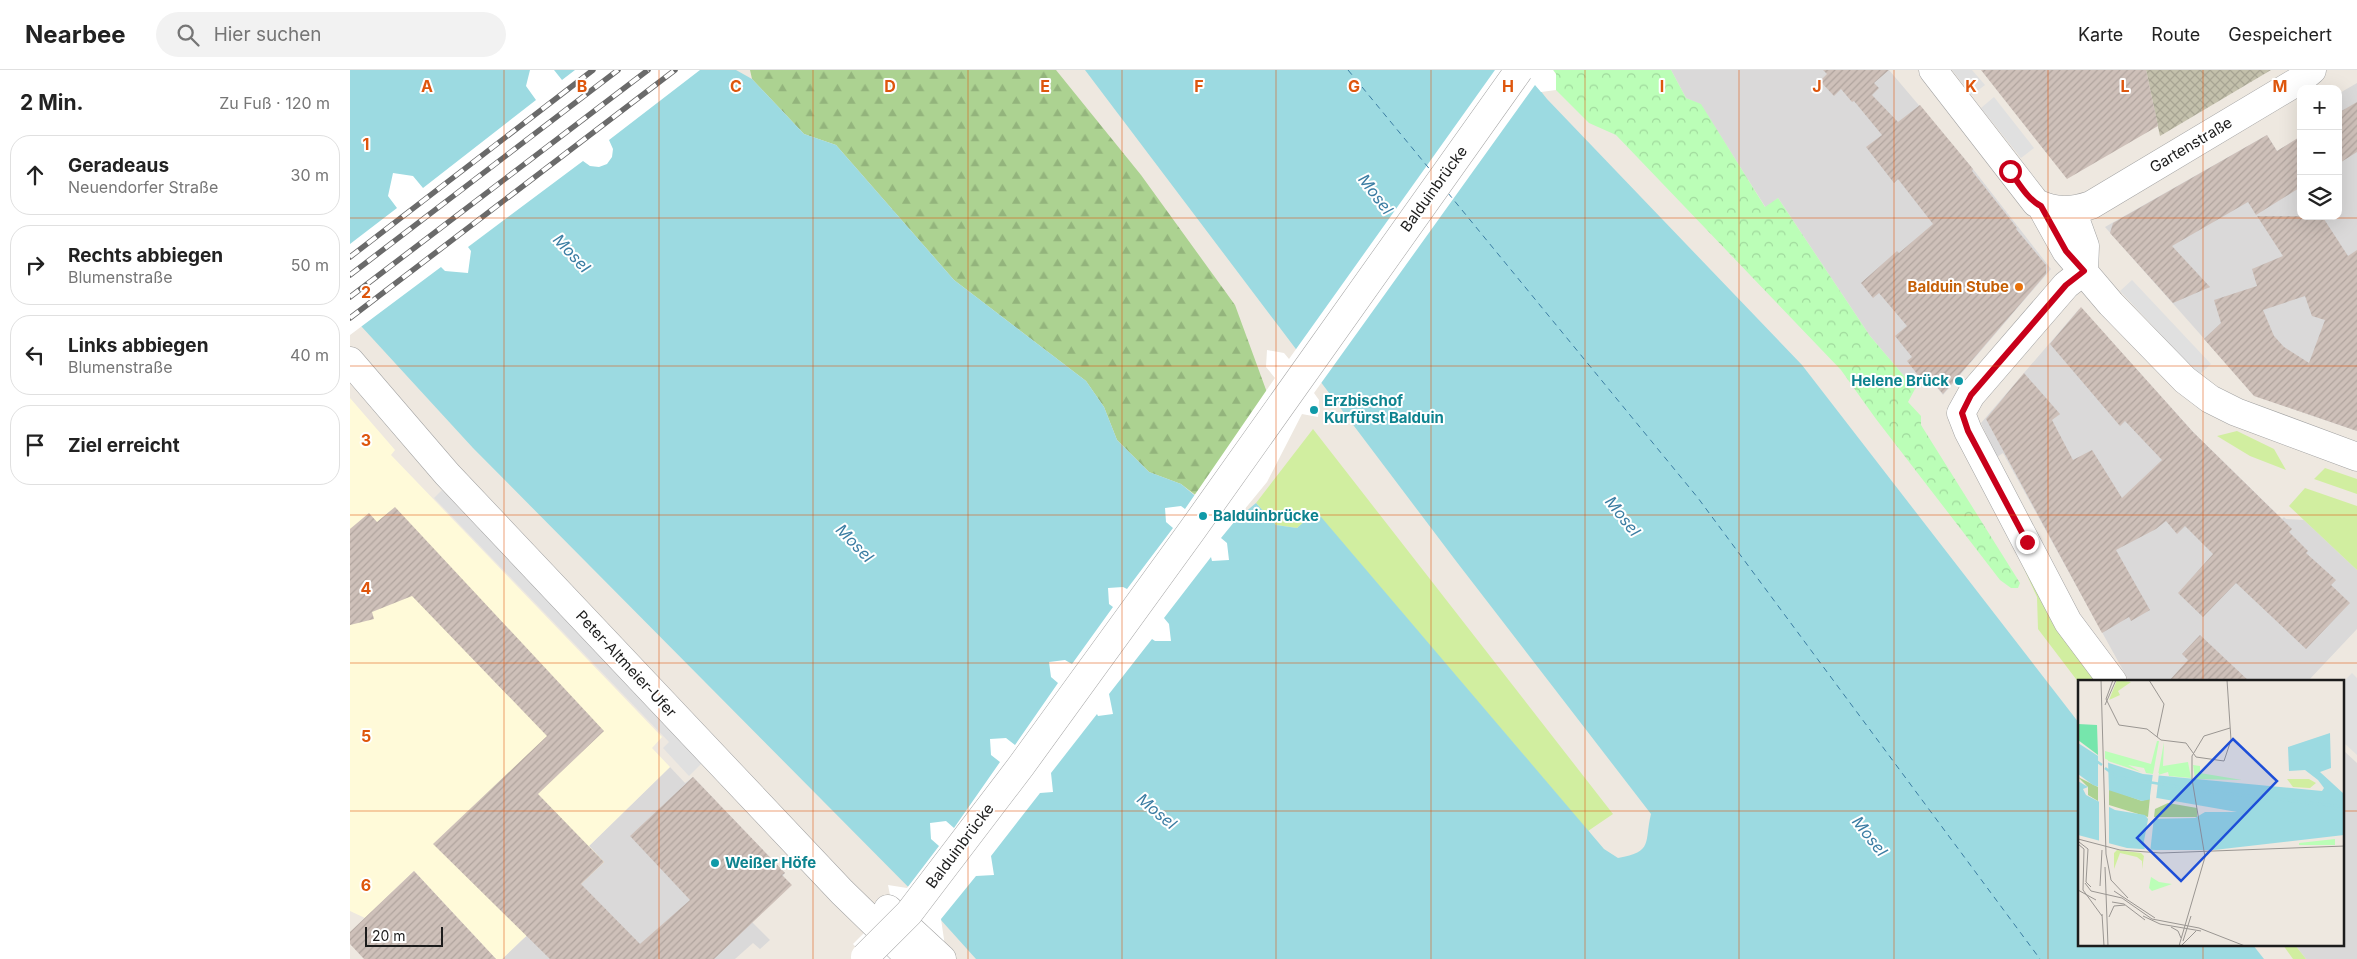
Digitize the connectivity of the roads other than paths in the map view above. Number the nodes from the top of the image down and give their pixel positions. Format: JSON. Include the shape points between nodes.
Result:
{"nodes":[{"id":1,"x":1518,"y":70,"type":"edge"},
{"id":2,"x":1933,"y":70,"type":"edge"},
{"id":3,"x":2312,"y":70,"type":"edge"},
{"id":4,"x":2060,"y":209,"type":"junction"},
{"id":5,"x":2084,"y":271,"type":"junction"},
{"id":6,"x":350,"y":362,"type":"edge"},
{"id":7,"x":2357,"y":457,"type":"edge"},
{"id":8,"x":2112,"y":680,"type":"edge"},
{"id":9,"x":888,"y":909,"type":"dead end"},
{"id":10,"x":864,"y":958,"type":"edge"},
{"id":11,"x":911,"y":959,"type":"edge"},
{"id":12,"x":942,"y":959,"type":"edge"}],
"edges":[{"from":1,"to":10,"type":"street","name":"Balduinbrücke","bridge":true,"via":[[1021,766],[909,913]]},
{"from":2,"to":4,"type":"street","via":[[2026,193],[2036,203]]},
{"from":3,"to":4,"type":"street","name":"Gartenstraße","via":[[2091,205]]},
{"from":4,"to":5,"type":"street","via":[[2066,251]]},
{"from":5,"to":7,"type":"street","via":[[2161,356],[2210,399],[2267,425]]},
{"from":5,"to":8,"type":"street","via":[[2066,285],[1971,395],[1962,413],[1968,431],[2068,622]]},
{"from":6,"to":11,"type":"street","name":"Peter-Altmeier-Ufer","via":[[460,488],[842,892]]},
{"from":9,"to":12,"type":"street"}]}
